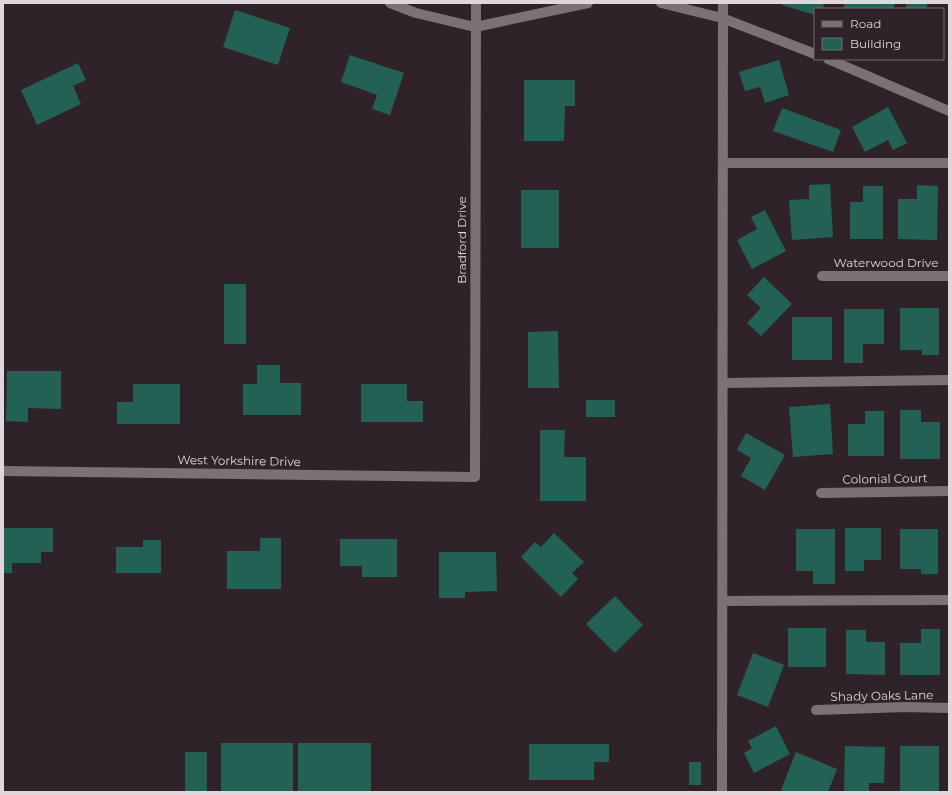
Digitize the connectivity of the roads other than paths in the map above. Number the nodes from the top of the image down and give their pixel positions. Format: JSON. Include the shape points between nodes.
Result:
{"nodes":[{"id":1,"x":390,"y":3,"type":"edge"},
{"id":2,"x":476,"y":3,"type":"edge"},
{"id":3,"x":588,"y":3,"type":"edge"},
{"id":4,"x":662,"y":3,"type":"edge"},
{"id":5,"x":723,"y":3,"type":"edge"},
{"id":6,"x":723,"y":19,"type":"junction"},
{"id":7,"x":475,"y":27,"type":"junction"},
{"id":8,"x":814,"y":54,"type":"edge"},
{"id":9,"x":830,"y":60,"type":"edge"},
{"id":10,"x":949,"y":111,"type":"edge"},
{"id":11,"x":723,"y":163,"type":"junction"},
{"id":12,"x":949,"y":163,"type":"edge"},
{"id":13,"x":822,"y":276,"type":"dead end"},
{"id":14,"x":949,"y":276,"type":"edge"},
{"id":15,"x":949,"y":380,"type":"edge"},
{"id":16,"x":724,"y":382,"type":"junction"},
{"id":17,"x":3,"y":471,"type":"edge"},
{"id":18,"x":475,"y":476,"type":"joint"},
{"id":19,"x":949,"y":491,"type":"edge"},
{"id":20,"x":821,"y":493,"type":"dead end"},
{"id":21,"x":949,"y":600,"type":"edge"},
{"id":22,"x":723,"y":601,"type":"junction"},
{"id":23,"x":949,"y":708,"type":"edge"},
{"id":24,"x":816,"y":710,"type":"dead end"},
{"id":25,"x":722,"y":792,"type":"edge"}],
"edges":[{"from":1,"to":7,"type":"street"},
{"from":2,"to":7,"type":"street","name":"Bradford Drive"},
{"from":3,"to":7,"type":"street"},
{"from":4,"to":6,"type":"street"},
{"from":5,"to":6,"type":"street"},
{"from":6,"to":8,"type":"street"},
{"from":6,"to":11,"type":"street"},
{"from":7,"to":18,"type":"street","name":"Bradford Drive"},
{"from":9,"to":10,"type":"street"},
{"from":11,"to":12,"type":"street"},
{"from":11,"to":16,"type":"street"},
{"from":13,"to":14,"type":"street","name":"Waterwood Drive"},
{"from":15,"to":16,"type":"street"},
{"from":16,"to":22,"type":"street"},
{"from":17,"to":18,"type":"street","name":"West Yorkshire Drive"},
{"from":19,"to":20,"type":"street","name":"Colonial Court"},
{"from":21,"to":22,"type":"street"},
{"from":22,"to":25,"type":"street"},
{"from":23,"to":24,"type":"street","name":"Shady Oaks Lane"}]}
